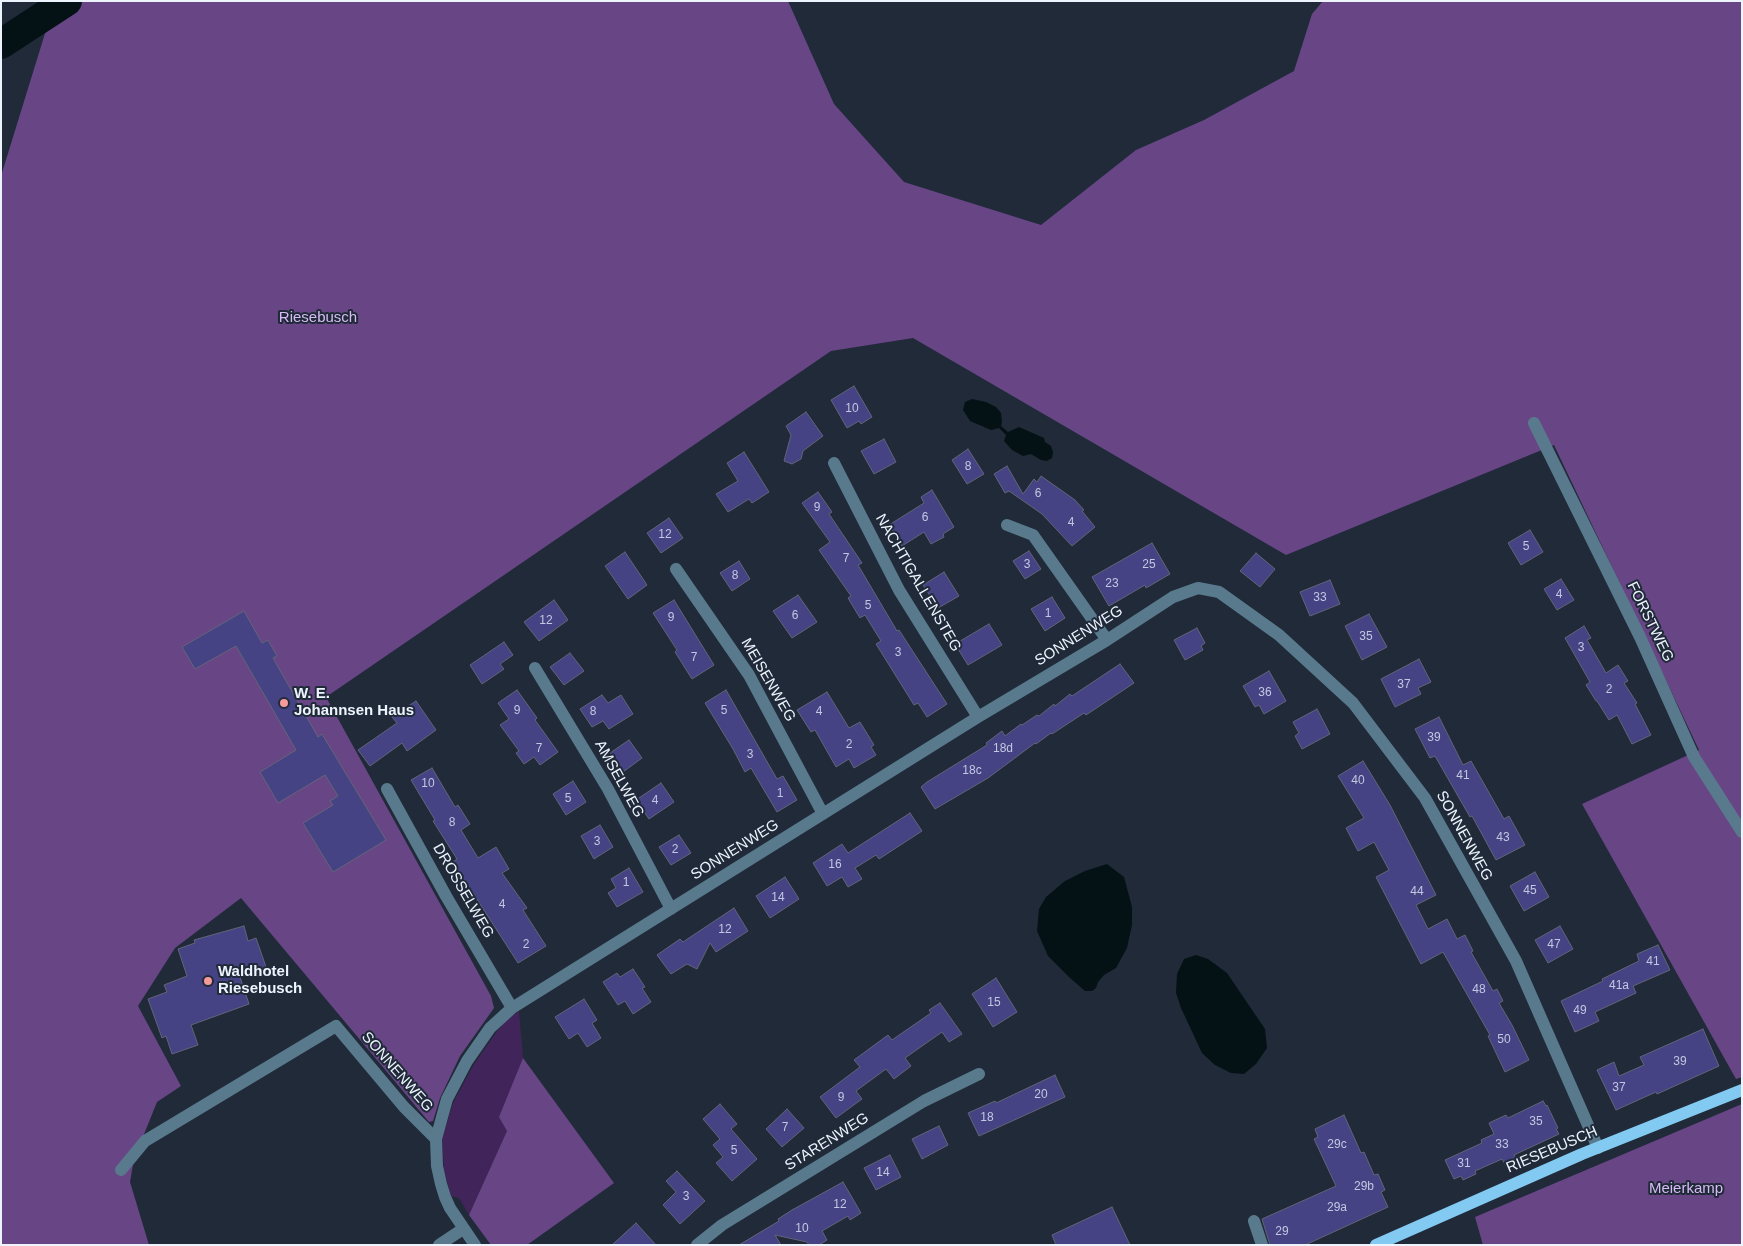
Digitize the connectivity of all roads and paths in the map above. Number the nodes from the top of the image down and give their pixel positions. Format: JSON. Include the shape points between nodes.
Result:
{"nodes":[{"id":1,"x":1534,"y":423,"type":"dead end"},
{"id":2,"x":834,"y":462,"type":"dead end"},
{"id":3,"x":1007,"y":525,"type":"dead end"},
{"id":4,"x":676,"y":569,"type":"dead end"},
{"id":5,"x":1107,"y":640,"type":"junction"},
{"id":6,"x":535,"y":668,"type":"dead end"},
{"id":7,"x":978,"y":717,"type":"junction"},
{"id":8,"x":387,"y":789,"type":"dead end"},
{"id":9,"x":823,"y":814,"type":"junction"},
{"id":10,"x":1742,"y":832,"type":"edge"},
{"id":11,"x":671,"y":909,"type":"junction"},
{"id":12,"x":512,"y":1008,"type":"junction"},
{"id":13,"x":979,"y":1074,"type":"dead end"},
{"id":14,"x":1742,"y":1090,"type":"edge"},
{"id":15,"x":436,"y":1139,"type":"junction"},
{"id":16,"x":1598,"y":1148,"type":"junction"},
{"id":17,"x":121,"y":1170,"type":"dead end"},
{"id":18,"x":1254,"y":1221,"type":"dead end"},
{"id":19,"x":463,"y":1229,"type":"junction"},
{"id":20,"x":439,"y":1245,"type":"edge"},
{"id":21,"x":475,"y":1245,"type":"edge"},
{"id":22,"x":697,"y":1245,"type":"edge"},
{"id":23,"x":1262,"y":1245,"type":"edge"},
{"id":24,"x":1376,"y":1245,"type":"edge"}],
"edges":[{"from":1,"to":10,"type":"street","name":"FORSTWEG","via":[[1640,637],[1694,757]]},
{"from":2,"to":7,"type":"street","name":"NACHTIGALLENSTEG","via":[[900,590]]},
{"from":3,"to":5,"type":"street","via":[[1033,535]]},
{"from":4,"to":9,"type":"street","name":"MEISENWEG","via":[[749,675]]},
{"from":5,"to":7,"type":"street","name":"SONNENWEG"},
{"from":5,"to":16,"type":"street","name":"SONNENWEG","via":[[1173,597],[1198,588],[1218,592],[1279,635],[1353,703],[1425,798],[1506,944]]},
{"from":6,"to":11,"type":"street","name":"AMSELWEG","via":[[608,789]]},
{"from":7,"to":9,"type":"street","name":"SONNENWEG"},
{"from":8,"to":12,"type":"street","name":"DROSSELWEG"},
{"from":9,"to":11,"type":"street","name":"SONNENWEG"},
{"from":11,"to":12,"type":"street","name":"SONNENWEG"},
{"from":12,"to":15,"type":"street","name":"SONNENWEG","via":[[490,1028],[467,1061],[447,1099]]},
{"from":13,"to":22,"type":"street","name":"STARENWEG","via":[[924,1101],[722,1225]]},
{"from":14,"to":16,"type":"main road","name":"RIESEBUSCH"},
{"from":15,"to":17,"type":"street","name":"SONNENWEG","via":[[404,1107],[336,1026],[145,1140]]},
{"from":15,"to":19,"type":"street","name":"SONNENWEG","via":[[441,1184]]},
{"from":16,"to":24,"type":"main road","name":"RIESEBUSCH"},
{"from":18,"to":23,"type":"street"},
{"from":19,"to":20,"type":"street"},
{"from":19,"to":21,"type":"street","name":"SONNENWEG"}]}
